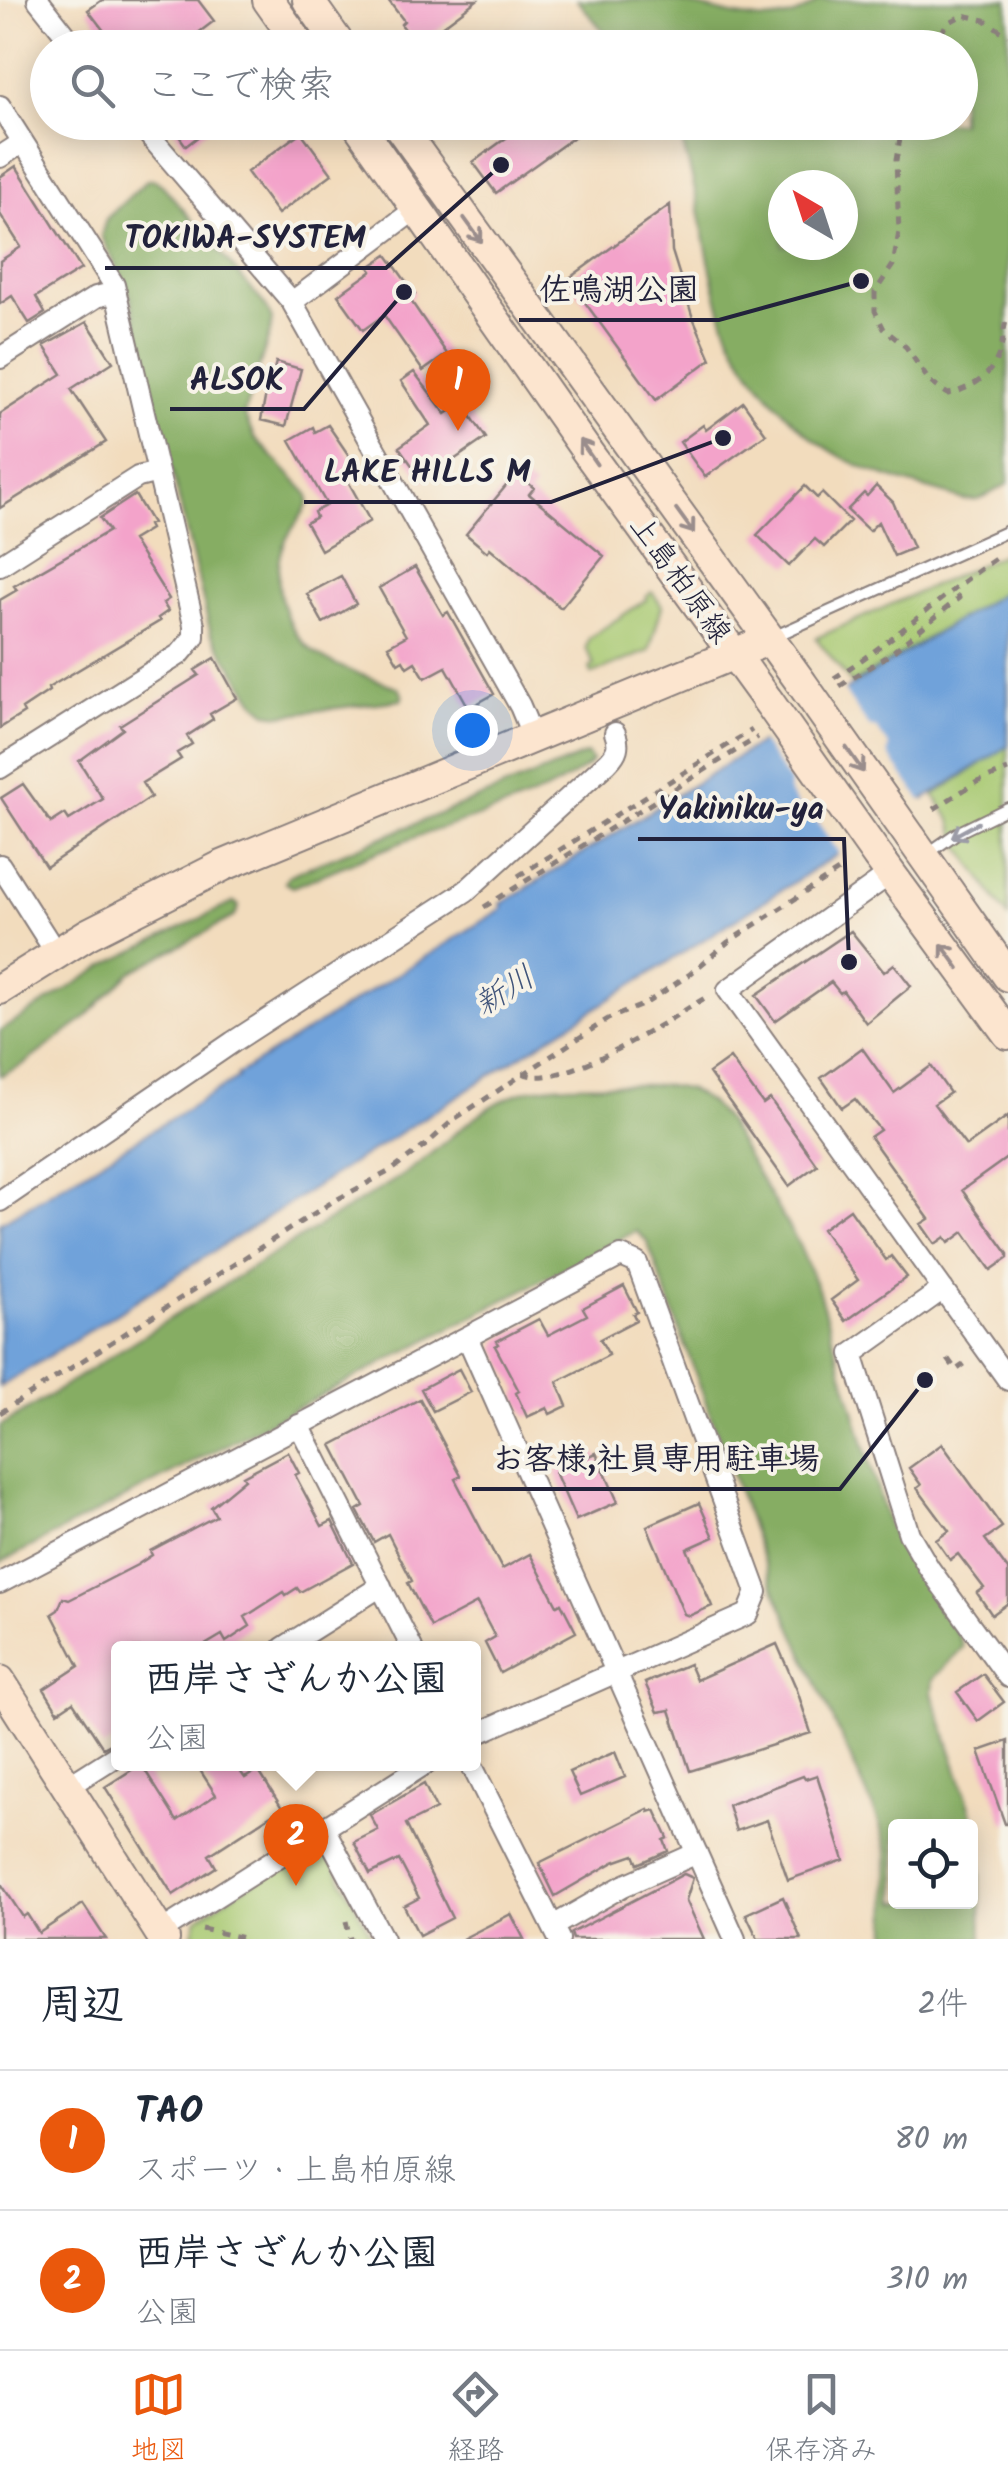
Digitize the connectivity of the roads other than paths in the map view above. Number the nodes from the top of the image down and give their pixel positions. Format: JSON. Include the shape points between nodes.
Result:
{"nodes":[{"id":1,"x":38,"y":0,"type":"edge"},
{"id":2,"x":268,"y":0,"type":"edge"},
{"id":3,"x":308,"y":0,"type":"edge"},
{"id":4,"x":62,"y":30,"type":"edge"},
{"id":5,"x":289,"y":30,"type":"edge"},
{"id":6,"x":329,"y":30,"type":"edge"},
{"id":7,"x":0,"y":106,"type":"edge"},
{"id":8,"x":153,"y":140,"type":"edge"},
{"id":9,"x":369,"y":140,"type":"edge"},
{"id":10,"x":409,"y":140,"type":"edge"},
{"id":11,"x":23,"y":142,"type":"junction"},
{"id":12,"x":0,"y":156,"type":"edge"},
{"id":13,"x":417,"y":208,"type":"junction"},
{"id":14,"x":116,"y":292,"type":"junction"},
{"id":15,"x":292,"y":302,"type":"junction"},
{"id":16,"x":0,"y":358,"type":"edge"},
{"id":17,"x":158,"y":472,"type":"junction"},
{"id":18,"x":1008,"y":531,"type":"edge"},
{"id":19,"x":0,"y":565,"type":"edge"},
{"id":20,"x":770,"y":639,"type":"junction"},
{"id":21,"x":735,"y":654,"type":"junction"},
{"id":22,"x":614,"y":733,"type":"dead end"},
{"id":23,"x":533,"y":737,"type":"junction"},
{"id":24,"x":0,"y":768,"type":"edge"},
{"id":25,"x":1008,"y":808,"type":"edge"},
{"id":26,"x":917,"y":848,"type":"junction"},
{"id":27,"x":0,"y":865,"type":"edge"},
{"id":28,"x":885,"y":866,"type":"junction"},
{"id":29,"x":56,"y":953,"type":"junction"},
{"id":30,"x":1008,"y":976,"type":"edge"},
{"id":31,"x":0,"y":989,"type":"edge"},
{"id":32,"x":1008,"y":1034,"type":"edge"},
{"id":33,"x":0,"y":1201,"type":"edge"},
{"id":34,"x":943,"y":1289,"type":"junction"},
{"id":35,"x":467,"y":1336,"type":"junction"},
{"id":36,"x":1008,"y":1380,"type":"edge"},
{"id":37,"x":300,"y":1425,"type":"junction"},
{"id":38,"x":0,"y":1583,"type":"edge"},
{"id":39,"x":381,"y":1586,"type":"junction"},
{"id":40,"x":294,"y":1641,"type":"edge"},
{"id":41,"x":408,"y":1641,"type":"edge"},
{"id":42,"x":617,"y":1672,"type":"junction"},
{"id":43,"x":1008,"y":1677,"type":"edge"},
{"id":44,"x":0,"y":1681,"type":"edge"},
{"id":45,"x":481,"y":1732,"type":"edge"},
{"id":46,"x":111,"y":1759,"type":"edge"},
{"id":47,"x":414,"y":1771,"type":"edge"},
{"id":48,"x":474,"y":1771,"type":"edge"},
{"id":49,"x":67,"y":1787,"type":"junction"},
{"id":50,"x":324,"y":1828,"type":"junction"},
{"id":51,"x":697,"y":1854,"type":"junction"},
{"id":52,"x":556,"y":1933,"type":"edge"},
{"id":53,"x":162,"y":1936,"type":"edge"},
{"id":54,"x":382,"y":1939,"type":"edge"},
{"id":55,"x":735,"y":1939,"type":"edge"}],
"edges":[{"from":1,"to":4,"type":"street"},
{"from":2,"to":5,"type":"street"},
{"from":3,"to":6,"type":"street"},
{"from":7,"to":11,"type":"street"},
{"from":8,"to":15,"type":"street"},
{"from":9,"to":13,"type":"street","name":"上島柏原線"},
{"from":10,"to":20,"type":"street","name":"上島柏原線","one_way":true},
{"from":11,"to":12,"type":"street"},
{"from":11,"to":14,"type":"street"},
{"from":13,"to":15,"type":"street"},
{"from":21,"to":13,"type":"street","name":"上島柏原線","one_way":true},
{"from":14,"to":16,"type":"street","via":[[96,297]]},
{"from":14,"to":17,"type":"street"},
{"from":15,"to":23,"type":"street"},
{"from":17,"to":19,"type":"street","via":[[138,477]]},
{"from":17,"to":24,"type":"street","via":[[194,637]]},
{"from":18,"to":20,"type":"lane"},
{"from":20,"to":21,"type":"street"},
{"from":20,"to":26,"type":"street","name":"上島柏原線","one_way":true,"bridge":true},
{"from":21,"to":23,"type":"street"},
{"from":21,"to":28,"type":"street","name":"上島柏原線","bridge":true},
{"from":22,"to":33,"type":"street","via":[[616,753],[608,762],[448,904]]},
{"from":23,"to":29,"type":"street","via":[[239,859]]},
{"from":25,"to":26,"type":"lane","one_way":true},
{"from":26,"to":30,"type":"street","name":"上島柏原線"},
{"from":27,"to":29,"type":"street"},
{"from":32,"to":28,"type":"street","name":"上島柏原線","one_way":true},
{"from":28,"to":34,"type":"street","via":[[728,990]]},
{"from":29,"to":31,"type":"street"},
{"from":34,"to":36,"type":"street"},
{"from":34,"to":43,"type":"street","via":[[852,1354],[909,1534]]},
{"from":35,"to":37,"type":"street"},
{"from":35,"to":42,"type":"street"},
{"from":35,"to":42,"type":"street","via":[[621,1256],[637,1262],[757,1592],[748,1614]]},
{"from":37,"to":38,"type":"street"},
{"from":37,"to":39,"type":"street"},
{"from":39,"to":40,"type":"street"},
{"from":39,"to":41,"type":"street"},
{"from":42,"to":45,"type":"street"},
{"from":42,"to":51,"type":"street"},
{"from":44,"to":49,"type":"street"},
{"from":46,"to":49,"type":"street"},
{"from":47,"to":50,"type":"street"},
{"from":48,"to":52,"type":"street"},
{"from":49,"to":53,"type":"street"},
{"from":50,"to":53,"type":"street"},
{"from":50,"to":54,"type":"street"},
{"from":51,"to":52,"type":"street","via":[[623,1886]]},
{"from":51,"to":55,"type":"street"}]}
